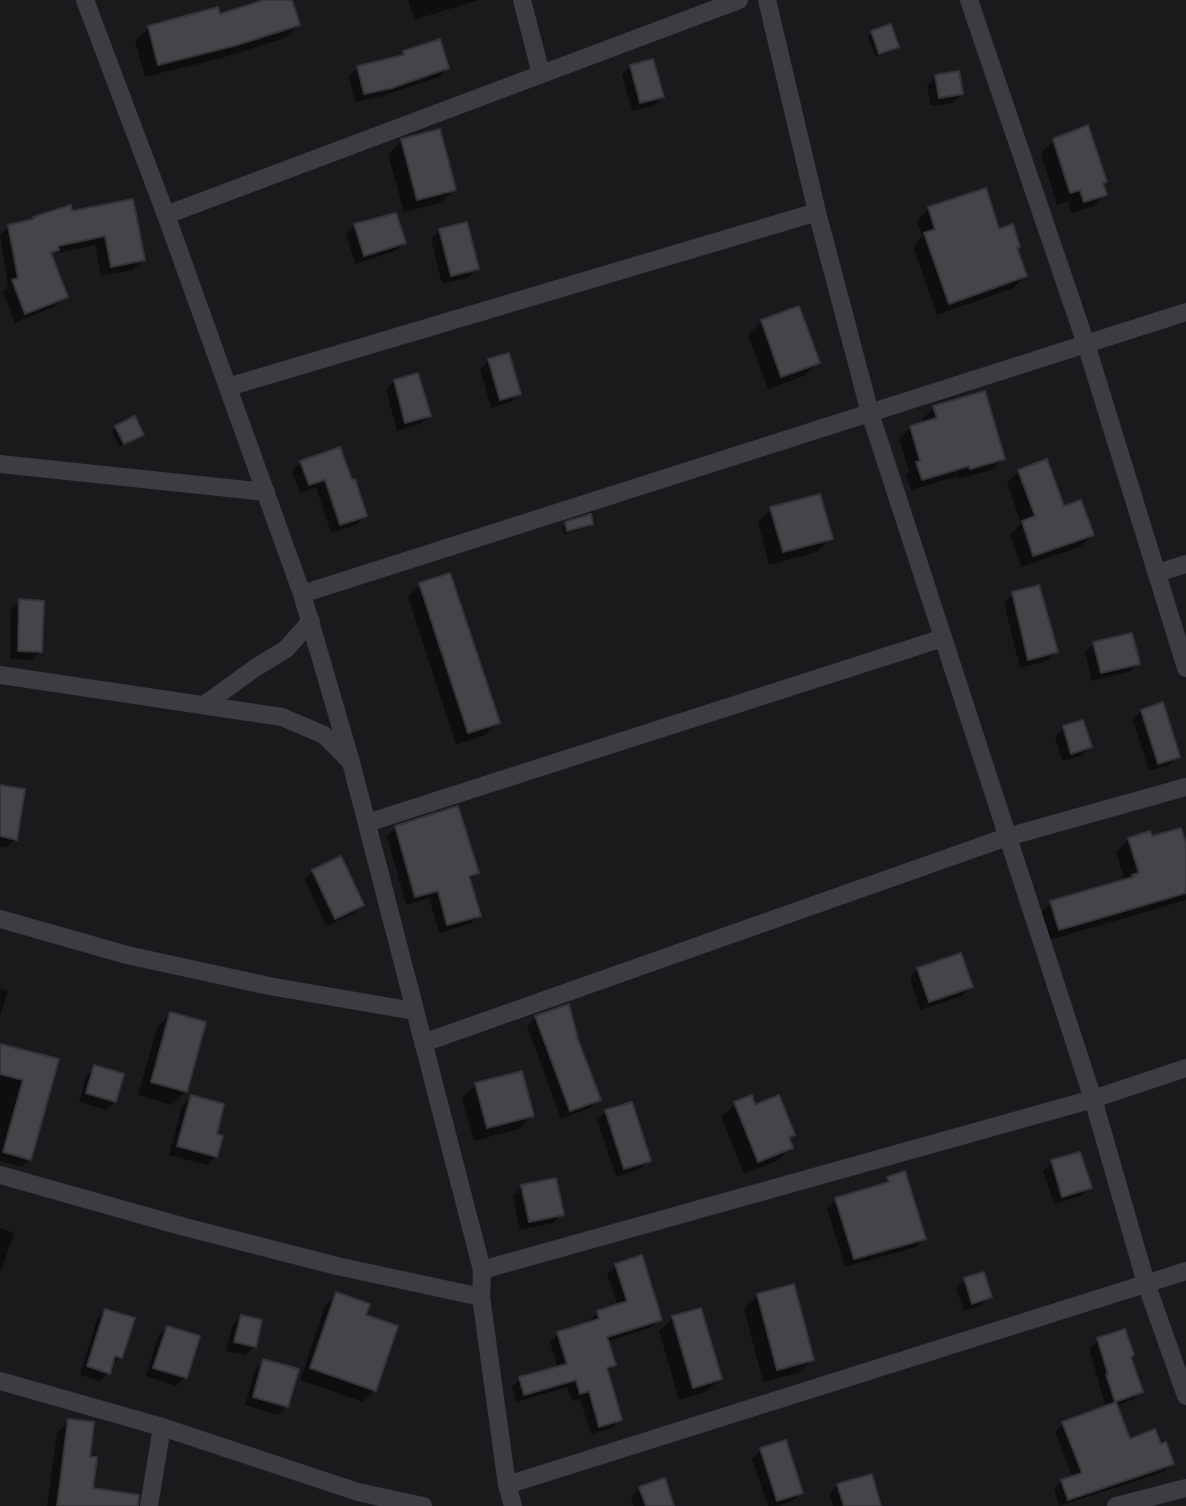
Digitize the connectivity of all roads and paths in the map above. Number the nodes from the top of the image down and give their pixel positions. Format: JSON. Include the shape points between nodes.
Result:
{"nodes":[{"id":1,"x":85,"y":0,"type":"edge"},
{"id":2,"x":522,"y":0,"type":"edge"},
{"id":3,"x":739,"y":0,"type":"edge"},
{"id":4,"x":766,"y":0,"type":"edge"},
{"id":5,"x":969,"y":0,"type":"edge"},
{"id":6,"x":541,"y":75,"type":"junction"},
{"id":7,"x":817,"y":212,"type":"junction"},
{"id":8,"x":166,"y":215,"type":"junction"},
{"id":9,"x":1186,"y":312,"type":"edge"},
{"id":10,"x":1086,"y":344,"type":"junction"},
{"id":11,"x":228,"y":387,"type":"junction"},
{"id":12,"x":870,"y":413,"type":"junction"},
{"id":13,"x":0,"y":464,"type":"edge"},
{"id":14,"x":266,"y":492,"type":"junction"},
{"id":15,"x":1186,"y":564,"type":"edge"},
{"id":16,"x":1157,"y":573,"type":"junction"},
{"id":17,"x":302,"y":594,"type":"junction"},
{"id":18,"x":311,"y":621,"type":"junction"},
{"id":19,"x":943,"y":638,"type":"junction"},
{"id":20,"x":1186,"y":668,"type":"edge"},
{"id":21,"x":0,"y":675,"type":"edge"},
{"id":22,"x":204,"y":705,"type":"junction"},
{"id":23,"x":351,"y":762,"type":"junction"},
{"id":24,"x":1186,"y":787,"type":"edge"},
{"id":25,"x":367,"y":823,"type":"junction"},
{"id":26,"x":1007,"y":836,"type":"junction"},
{"id":27,"x":0,"y":919,"type":"edge"},
{"id":28,"x":414,"y":1011,"type":"junction"},
{"id":29,"x":423,"y":1043,"type":"junction"},
{"id":30,"x":1186,"y":1068,"type":"edge"},
{"id":31,"x":1093,"y":1099,"type":"junction"},
{"id":32,"x":0,"y":1175,"type":"edge"},
{"id":33,"x":482,"y":1270,"type":"junction"},
{"id":34,"x":1186,"y":1270,"type":"edge"},
{"id":35,"x":1146,"y":1283,"type":"junction"},
{"id":36,"x":481,"y":1297,"type":"junction"},
{"id":37,"x":0,"y":1381,"type":"edge"},
{"id":38,"x":1186,"y":1396,"type":"edge"},
{"id":39,"x":162,"y":1427,"type":"junction"},
{"id":40,"x":507,"y":1485,"type":"junction"},
{"id":41,"x":1186,"y":1488,"type":"edge"},
{"id":42,"x":149,"y":1506,"type":"edge"},
{"id":43,"x":423,"y":1506,"type":"edge"},
{"id":44,"x":513,"y":1506,"type":"edge"},
{"id":45,"x":1116,"y":1506,"type":"edge"}],
"edges":[{"from":1,"to":8,"type":"street"},
{"from":2,"to":6,"type":"street"},
{"from":3,"to":6,"type":"street"},
{"from":4,"to":7,"type":"street"},
{"from":5,"to":10,"type":"street"},
{"from":6,"to":8,"type":"street"},
{"from":7,"to":11,"type":"street"},
{"from":7,"to":12,"type":"street"},
{"from":8,"to":11,"type":"street"},
{"from":9,"to":10,"type":"street"},
{"from":10,"to":12,"type":"street"},
{"from":10,"to":16,"type":"street"},
{"from":11,"to":14,"type":"street"},
{"from":12,"to":17,"type":"street"},
{"from":12,"to":19,"type":"street"},
{"from":13,"to":14,"type":"street"},
{"from":14,"to":17,"type":"street"},
{"from":15,"to":16,"type":"street"},
{"from":16,"to":20,"type":"street"},
{"from":17,"to":18,"type":"street"},
{"from":18,"to":22,"type":"street","via":[[286,649]]},
{"from":18,"to":23,"type":"street"},
{"from":19,"to":25,"type":"street"},
{"from":19,"to":26,"type":"street"},
{"from":21,"to":22,"type":"street"},
{"from":22,"to":23,"type":"street","via":[[282,717],[324,735]]},
{"from":23,"to":25,"type":"street"},
{"from":24,"to":26,"type":"street"},
{"from":25,"to":28,"type":"street"},
{"from":26,"to":29,"type":"street"},
{"from":26,"to":31,"type":"street"},
{"from":27,"to":28,"type":"street","via":[[127,955]]},
{"from":28,"to":29,"type":"street"},
{"from":29,"to":33,"type":"street"},
{"from":30,"to":31,"type":"street"},
{"from":31,"to":33,"type":"street"},
{"from":31,"to":35,"type":"street"},
{"from":32,"to":36,"type":"street","via":[[272,1250]]},
{"from":33,"to":36,"type":"street"},
{"from":34,"to":35,"type":"street"},
{"from":35,"to":38,"type":"street"},
{"from":35,"to":40,"type":"street"},
{"from":36,"to":40,"type":"street"},
{"from":37,"to":39,"type":"street"},
{"from":39,"to":42,"type":"street"},
{"from":39,"to":43,"type":"street","via":[[358,1492]]},
{"from":40,"to":44,"type":"street"},
{"from":41,"to":45,"type":"street"}]}
